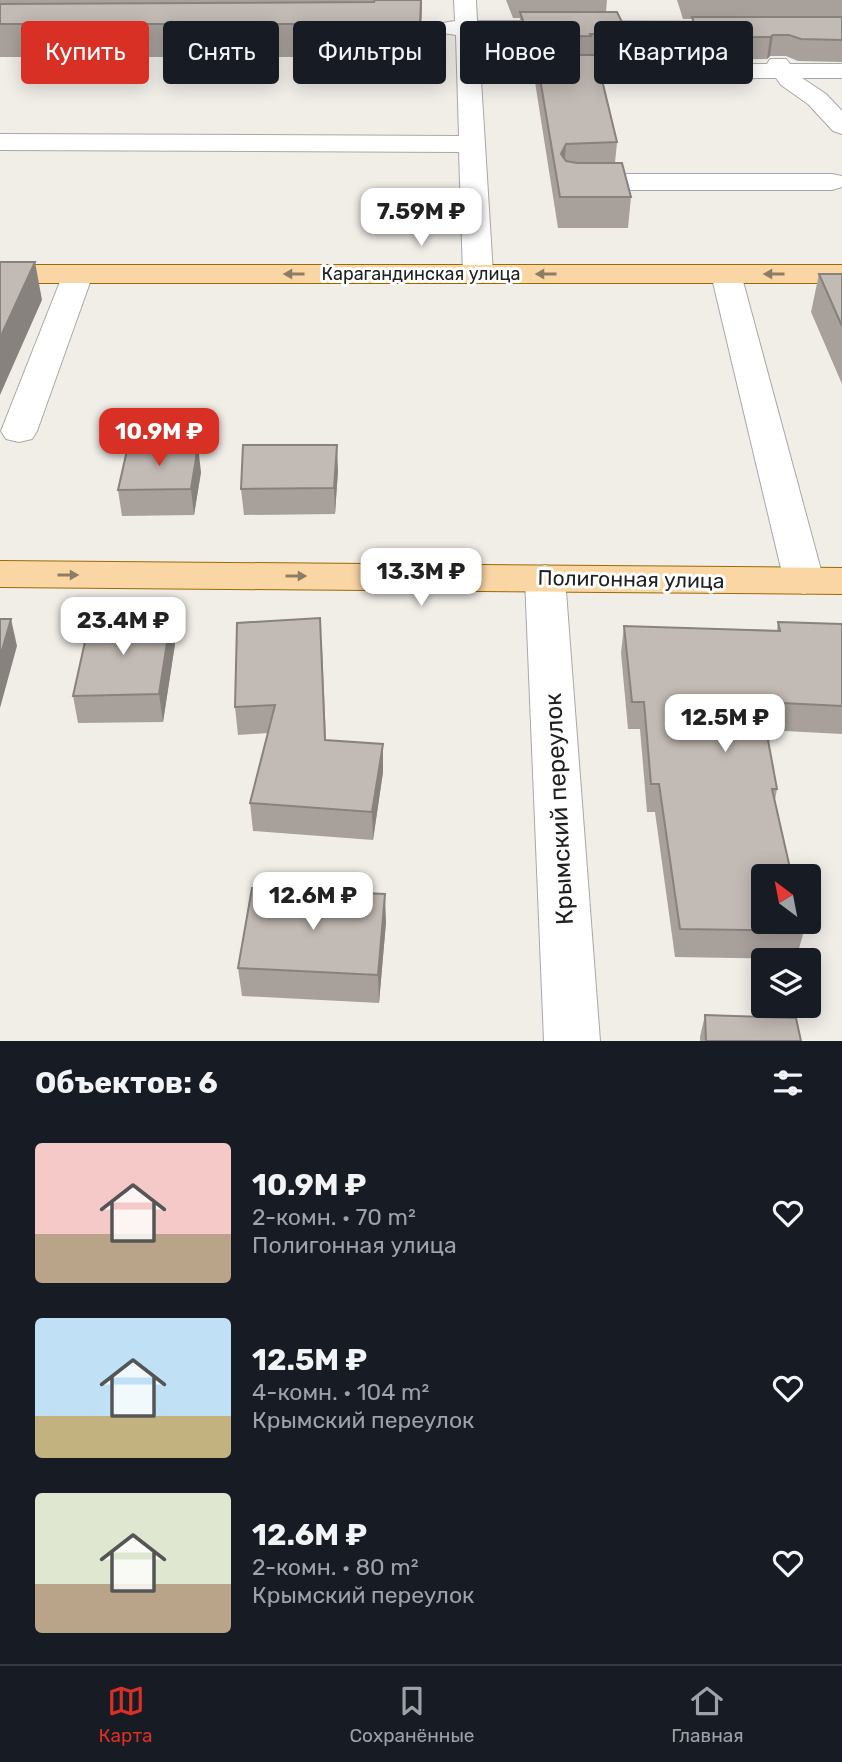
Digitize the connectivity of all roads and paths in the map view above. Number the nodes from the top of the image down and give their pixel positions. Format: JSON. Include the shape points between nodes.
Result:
{"nodes":[{"id":1,"x":465,"y":0,"type":"edge"},
{"id":2,"x":458,"y":28,"type":"junction"},
{"id":3,"x":758,"y":29,"type":"junction"},
{"id":4,"x":842,"y":29,"type":"edge"},
{"id":5,"x":460,"y":36,"type":"edge"},
{"id":6,"x":842,"y":71,"type":"edge"},
{"id":7,"x":580,"y":72,"type":"edge"},
{"id":8,"x":782,"y":72,"type":"junction"},
{"id":9,"x":470,"y":84,"type":"edge"},
{"id":10,"x":842,"y":126,"type":"edge"},
{"id":11,"x":0,"y":142,"type":"edge"},
{"id":12,"x":472,"y":144,"type":"junction"},
{"id":13,"x":575,"y":182,"type":"edge"},
{"id":14,"x":839,"y":188,"type":"edge"},
{"id":15,"x":0,"y":274,"type":"edge"},
{"id":16,"x":78,"y":274,"type":"junction"},
{"id":17,"x":478,"y":274,"type":"junction"},
{"id":18,"x":726,"y":274,"type":"junction"},
{"id":19,"x":842,"y":274,"type":"edge"},
{"id":20,"x":19,"y":431,"type":"dead end"},
{"id":21,"x":0,"y":574,"type":"edge"},
{"id":22,"x":545,"y":578,"type":"junction"},
{"id":23,"x":823,"y":581,"type":"edge"},
{"id":24,"x":572,"y":1041,"type":"edge"}],
"edges":[{"from":1,"to":2,"type":"street"},
{"from":2,"to":3,"type":"street"},
{"from":2,"to":5,"type":"street"},
{"from":3,"to":4,"type":"street"},
{"from":3,"to":8,"type":"street"},
{"from":6,"to":8,"type":"street"},
{"from":7,"to":8,"type":"street"},
{"from":8,"to":10,"type":"street"},
{"from":9,"to":12,"type":"street"},
{"from":11,"to":12,"type":"street"},
{"from":12,"to":17,"type":"street"},
{"from":13,"to":14,"type":"street"},
{"from":15,"to":16,"type":"main road","name":"Карагандинская улица"},
{"from":17,"to":16,"type":"main road","name":"Карагандинская улица","one_way":true},
{"from":16,"to":20,"type":"street"},
{"from":18,"to":17,"type":"main road","name":"Карагандинская улица","one_way":true},
{"from":19,"to":18,"type":"main road","name":"Карагандинская улица","one_way":true},
{"from":18,"to":23,"type":"street"},
{"from":21,"to":22,"type":"main road","name":"Полигонная улица","one_way":true},
{"from":22,"to":23,"type":"main road","name":"Полигонная улица"},
{"from":22,"to":24,"type":"street","name":"Крымский переулок"}]}
